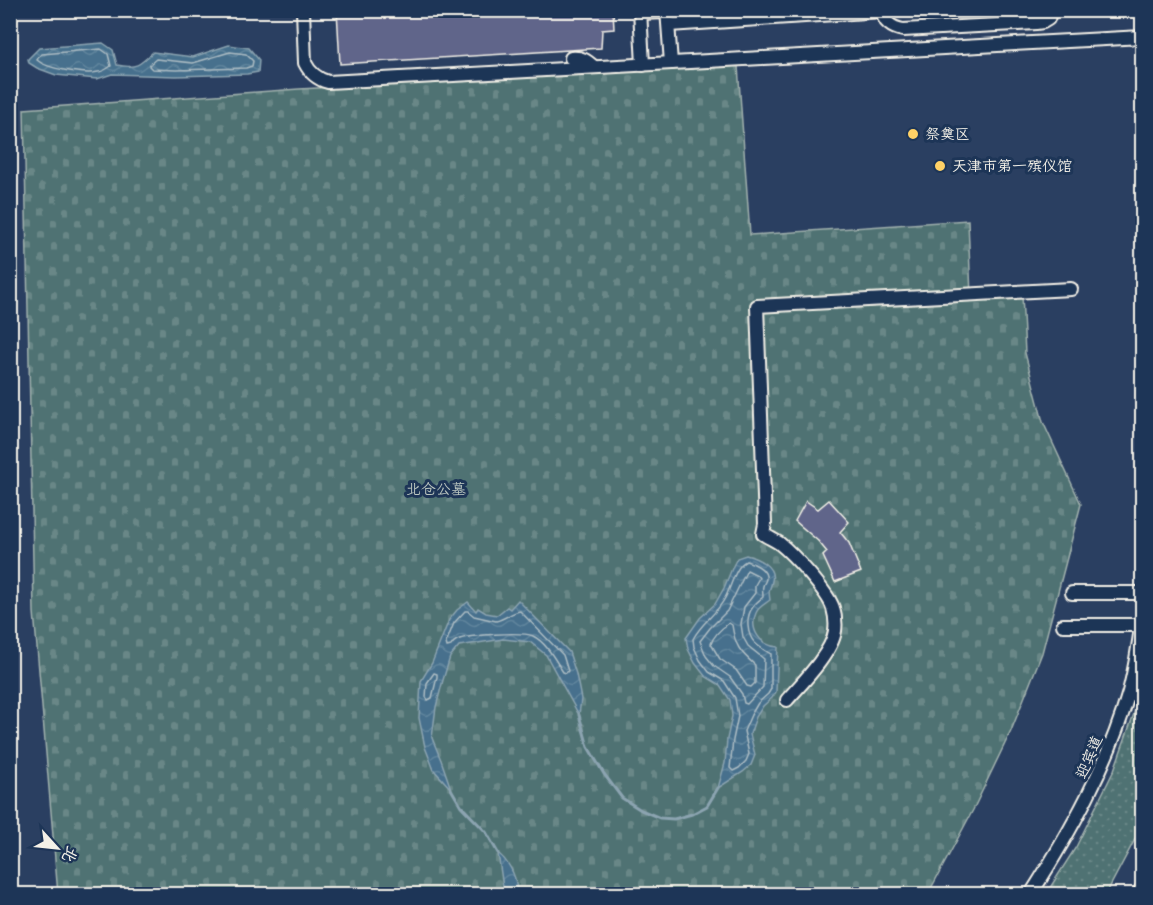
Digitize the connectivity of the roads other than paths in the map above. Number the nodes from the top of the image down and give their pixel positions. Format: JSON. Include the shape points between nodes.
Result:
{"nodes":[{"id":1,"x":303,"y":10,"type":"edge"},
{"id":2,"x":1051,"y":10,"type":"edge"},
{"id":3,"x":882,"y":11,"type":"edge"},
{"id":4,"x":640,"y":12,"type":"edge"},
{"id":5,"x":814,"y":13,"type":"edge"},
{"id":6,"x":668,"y":16,"type":"edge"},
{"id":7,"x":968,"y":26,"type":"junction"},
{"id":8,"x":1143,"y":37,"type":"edge"},
{"id":9,"x":970,"y":46,"type":"junction"},
{"id":10,"x":571,"y":58,"type":"dead end"},
{"id":11,"x":671,"y":63,"type":"junction"},
{"id":12,"x":643,"y":64,"type":"junction"},
{"id":13,"x":594,"y":67,"type":"junction"},
{"id":14,"x":1071,"y":289,"type":"dead end"},
{"id":15,"x":1072,"y":593,"type":"dead end"},
{"id":16,"x":1143,"y":593,"type":"edge"},
{"id":17,"x":1142,"y":622,"type":"edge"},
{"id":18,"x":1063,"y":625,"type":"dead end"},
{"id":19,"x":787,"y":699,"type":"dead end"},
{"id":20,"x":1143,"y":888,"type":"edge"},
{"id":21,"x":1031,"y":894,"type":"edge"},
{"id":22,"x":1139,"y":894,"type":"edge"}],
"edges":[{"from":1,"to":13,"type":"street","via":[[305,63],[314,76],[328,82]]},
{"from":2,"to":7,"type":"street","via":[[1043,22]]},
{"from":3,"to":5,"type":"street"},
{"from":3,"to":7,"type":"street","via":[[886,22],[903,30]]},
{"from":4,"to":6,"type":"street"},
{"from":4,"to":12,"type":"street"},
{"from":5,"to":6,"type":"street"},
{"from":6,"to":11,"type":"street"},
{"from":7,"to":9,"type":"street"},
{"from":8,"to":9,"type":"street"},
{"from":9,"to":11,"type":"street"},
{"from":10,"to":13,"type":"street","via":[[585,59]]},
{"from":11,"to":12,"type":"street"},
{"from":12,"to":13,"type":"street"},
{"from":14,"to":19,"type":"street","via":[[757,306],[763,534],[779,543],[808,572],[832,606],[835,620],[829,647]]},
{"from":15,"to":16,"type":"street"},
{"from":17,"to":18,"type":"street"},
{"from":17,"to":21,"type":"street","name":"迎宾道","via":[[1129,692],[1108,752],[1070,831]]},
{"from":20,"to":22,"type":"street"}]}
